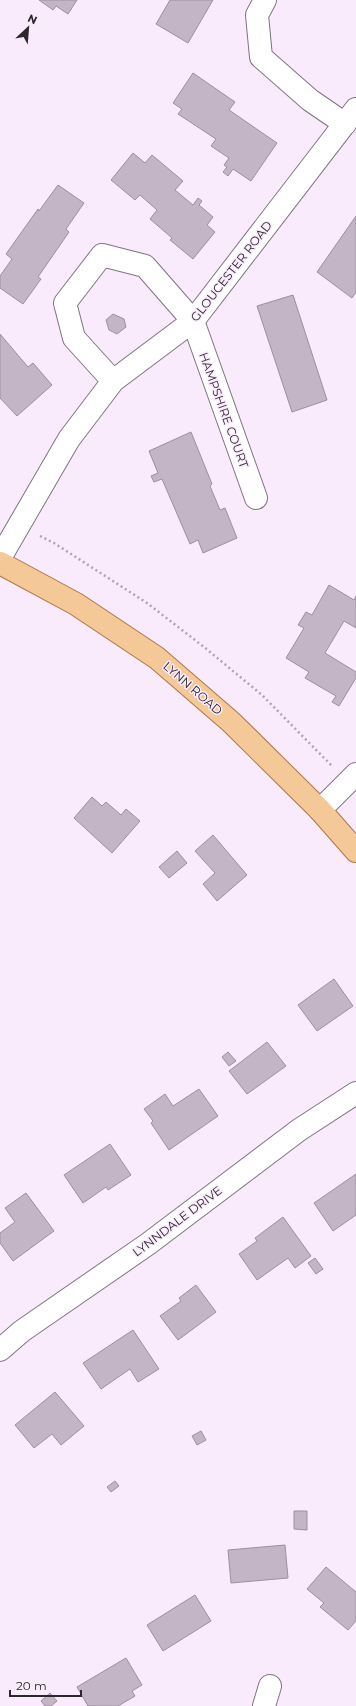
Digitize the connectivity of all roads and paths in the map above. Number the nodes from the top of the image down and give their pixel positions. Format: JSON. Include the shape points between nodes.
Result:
{"nodes":[{"id":1,"x":265,"y":0,"type":"edge"},
{"id":2,"x":350,"y":116,"type":"edge"},
{"id":3,"x":193,"y":321,"type":"junction"},
{"id":4,"x":113,"y":381,"type":"junction"},
{"id":5,"x":256,"y":498,"type":"dead end"},
{"id":6,"x":54,"y":543,"type":"dead end"},
{"id":7,"x":0,"y":558,"type":"edge"},
{"id":8,"x":0,"y":563,"type":"edge"},
{"id":9,"x":326,"y":760,"type":"dead end"},
{"id":10,"x":356,"y":774,"type":"edge"},
{"id":11,"x":320,"y":810,"type":"junction"},
{"id":12,"x":356,"y":851,"type":"edge"},
{"id":13,"x":356,"y":1093,"type":"edge"},
{"id":14,"x":0,"y":1350,"type":"edge"}],
"edges":[{"from":1,"to":2,"type":"street","via":[[257,15],[261,57],[310,100]]},
{"from":2,"to":3,"type":"street","name":"GLOUCESTER ROAD"},
{"from":3,"to":4,"type":"street","name":"GLOUCESTER ROAD"},
{"from":3,"to":4,"type":"street","via":[[145,266],[102,255],[65,303],[74,338]]},
{"from":3,"to":5,"type":"street","name":"HAMPSHIRE COURT"},
{"from":4,"to":7,"type":"street","name":"GLOUCESTER ROAD","via":[[69,440]]},
{"from":6,"to":9,"type":"path","via":[[147,602],[204,647],[262,695]]},
{"from":8,"to":11,"type":"main road","name":"LYNN ROAD","via":[[76,604],[157,658],[231,722]]},
{"from":10,"to":11,"type":"street"},
{"from":11,"to":12,"type":"main road","name":"LYNN ROAD"},
{"from":13,"to":14,"type":"street","name":"LYNNDALE DRIVE","via":[[300,1130],[148,1244],[22,1331]]}]}
